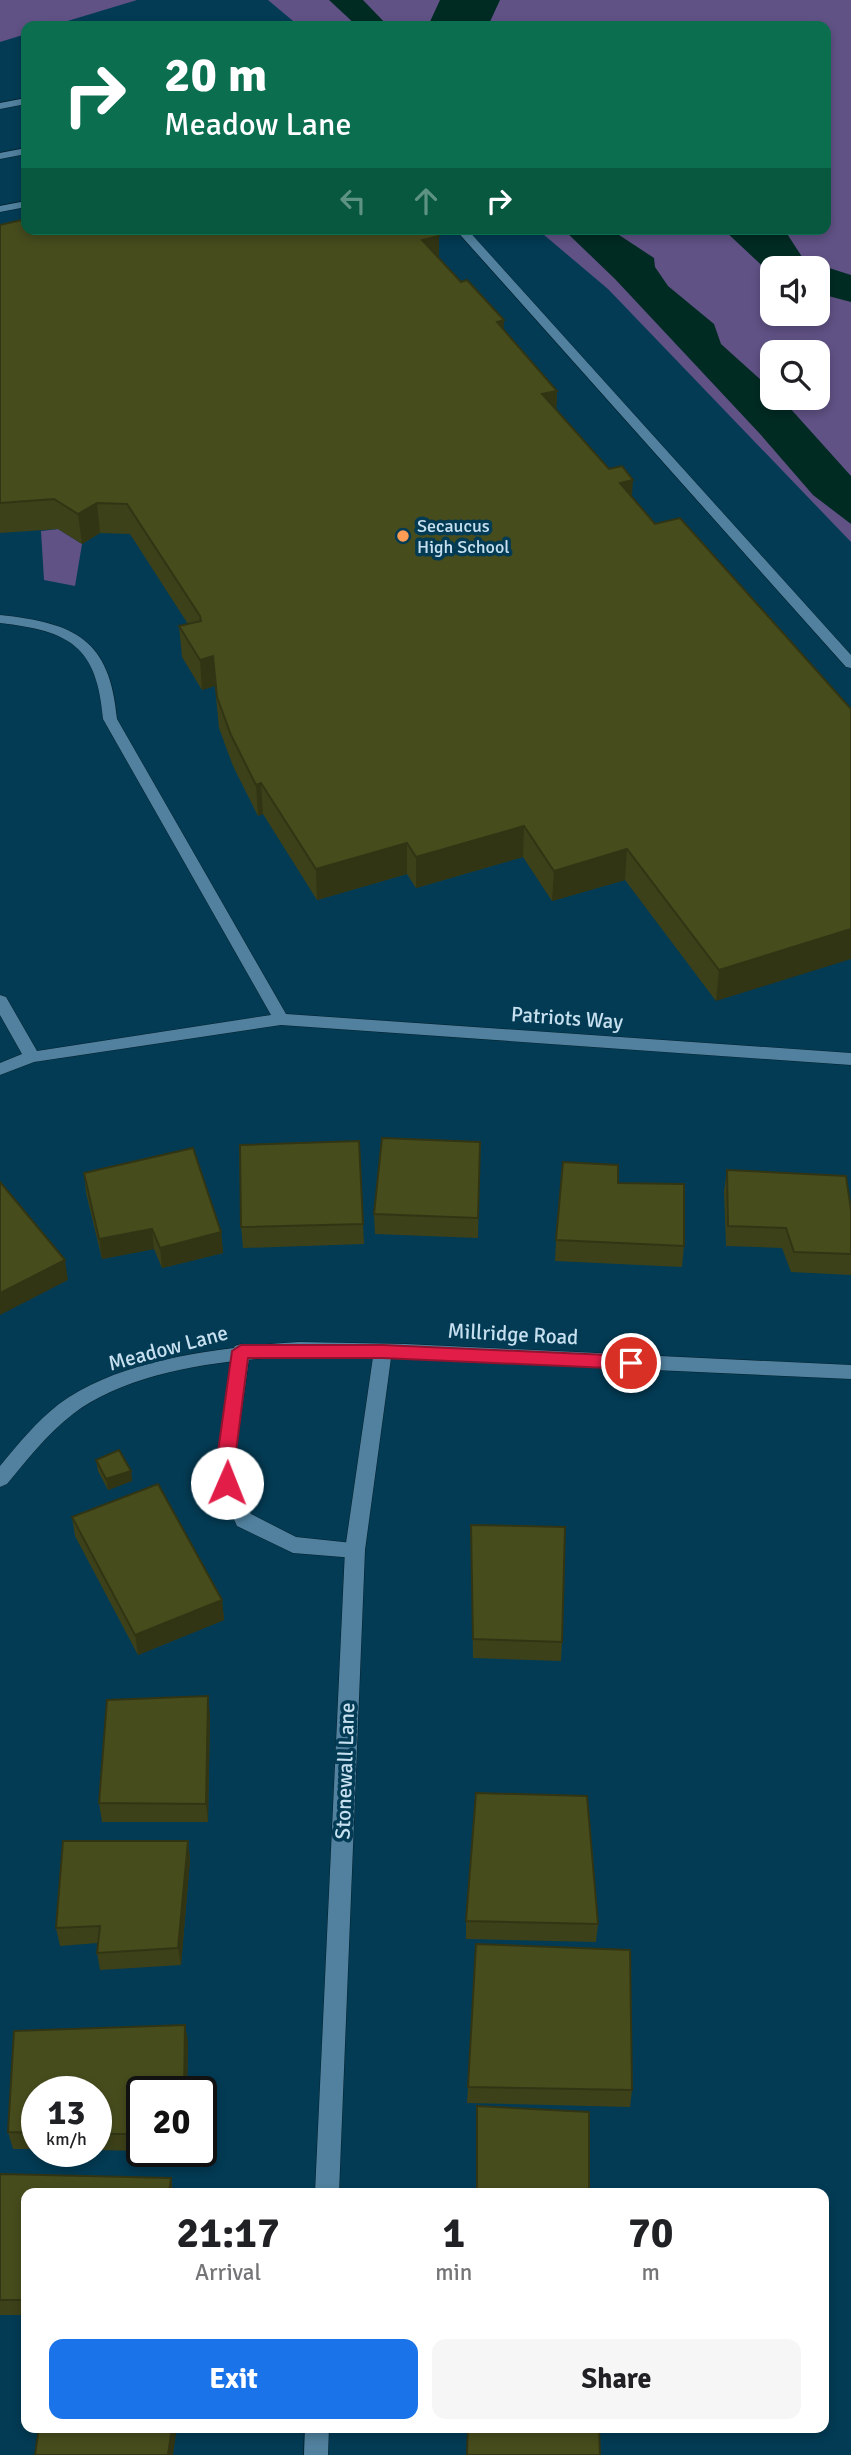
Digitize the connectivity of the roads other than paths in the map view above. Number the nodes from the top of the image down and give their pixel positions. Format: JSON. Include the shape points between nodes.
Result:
{"nodes":[{"id":1,"x":21,"y":102,"type":"edge"},
{"id":2,"x":0,"y":106,"type":"edge"},
{"id":3,"x":21,"y":152,"type":"edge"},
{"id":4,"x":0,"y":156,"type":"edge"},
{"id":5,"x":21,"y":205,"type":"edge"},
{"id":6,"x":0,"y":209,"type":"edge"},
{"id":7,"x":466,"y":235,"type":"edge"},
{"id":8,"x":0,"y":619,"type":"edge"},
{"id":9,"x":851,"y":664,"type":"edge"},
{"id":10,"x":0,"y":1001,"type":"edge"},
{"id":11,"x":281,"y":1019,"type":"junction"},
{"id":12,"x":32,"y":1057,"type":"junction"},
{"id":13,"x":851,"y":1059,"type":"edge"},
{"id":14,"x":0,"y":1069,"type":"edge"},
{"id":15,"x":241,"y":1351,"type":"junction"},
{"id":16,"x":383,"y":1351,"type":"junction"},
{"id":17,"x":851,"y":1372,"type":"edge"},
{"id":18,"x":0,"y":1479,"type":"edge"},
{"id":19,"x":355,"y":1550,"type":"junction"},
{"id":20,"x":327,"y":2188,"type":"edge"},
{"id":21,"x":317,"y":2433,"type":"edge"},
{"id":22,"x":316,"y":2455,"type":"edge"}],
"edges":[{"from":1,"to":2,"type":"street"},
{"from":3,"to":4,"type":"street"},
{"from":5,"to":6,"type":"street"},
{"from":7,"to":9,"type":"street"},
{"from":8,"to":11,"type":"street","via":[[50,625],[89,647],[110,690],[110,719]]},
{"from":10,"to":12,"type":"street"},
{"from":11,"to":12,"type":"street","name":"Patriots Way"},
{"from":11,"to":13,"type":"street","name":"Patriots Way"},
{"from":12,"to":14,"type":"street","name":"Patriots Way"},
{"from":15,"to":16,"type":"street","name":"Meadow Lane"},
{"from":15,"to":18,"type":"street","name":"Meadow Lane","via":[[133,1376],[90,1394],[51,1422]]},
{"from":15,"to":19,"type":"street","via":[[226,1459],[227,1483],[244,1520],[293,1545]]},
{"from":16,"to":17,"type":"street","name":"Millridge Road"},
{"from":16,"to":19,"type":"street","name":"Stonewall Lane"},
{"from":19,"to":20,"type":"street","name":"Stonewall Lane"},
{"from":21,"to":22,"type":"street"}]}
